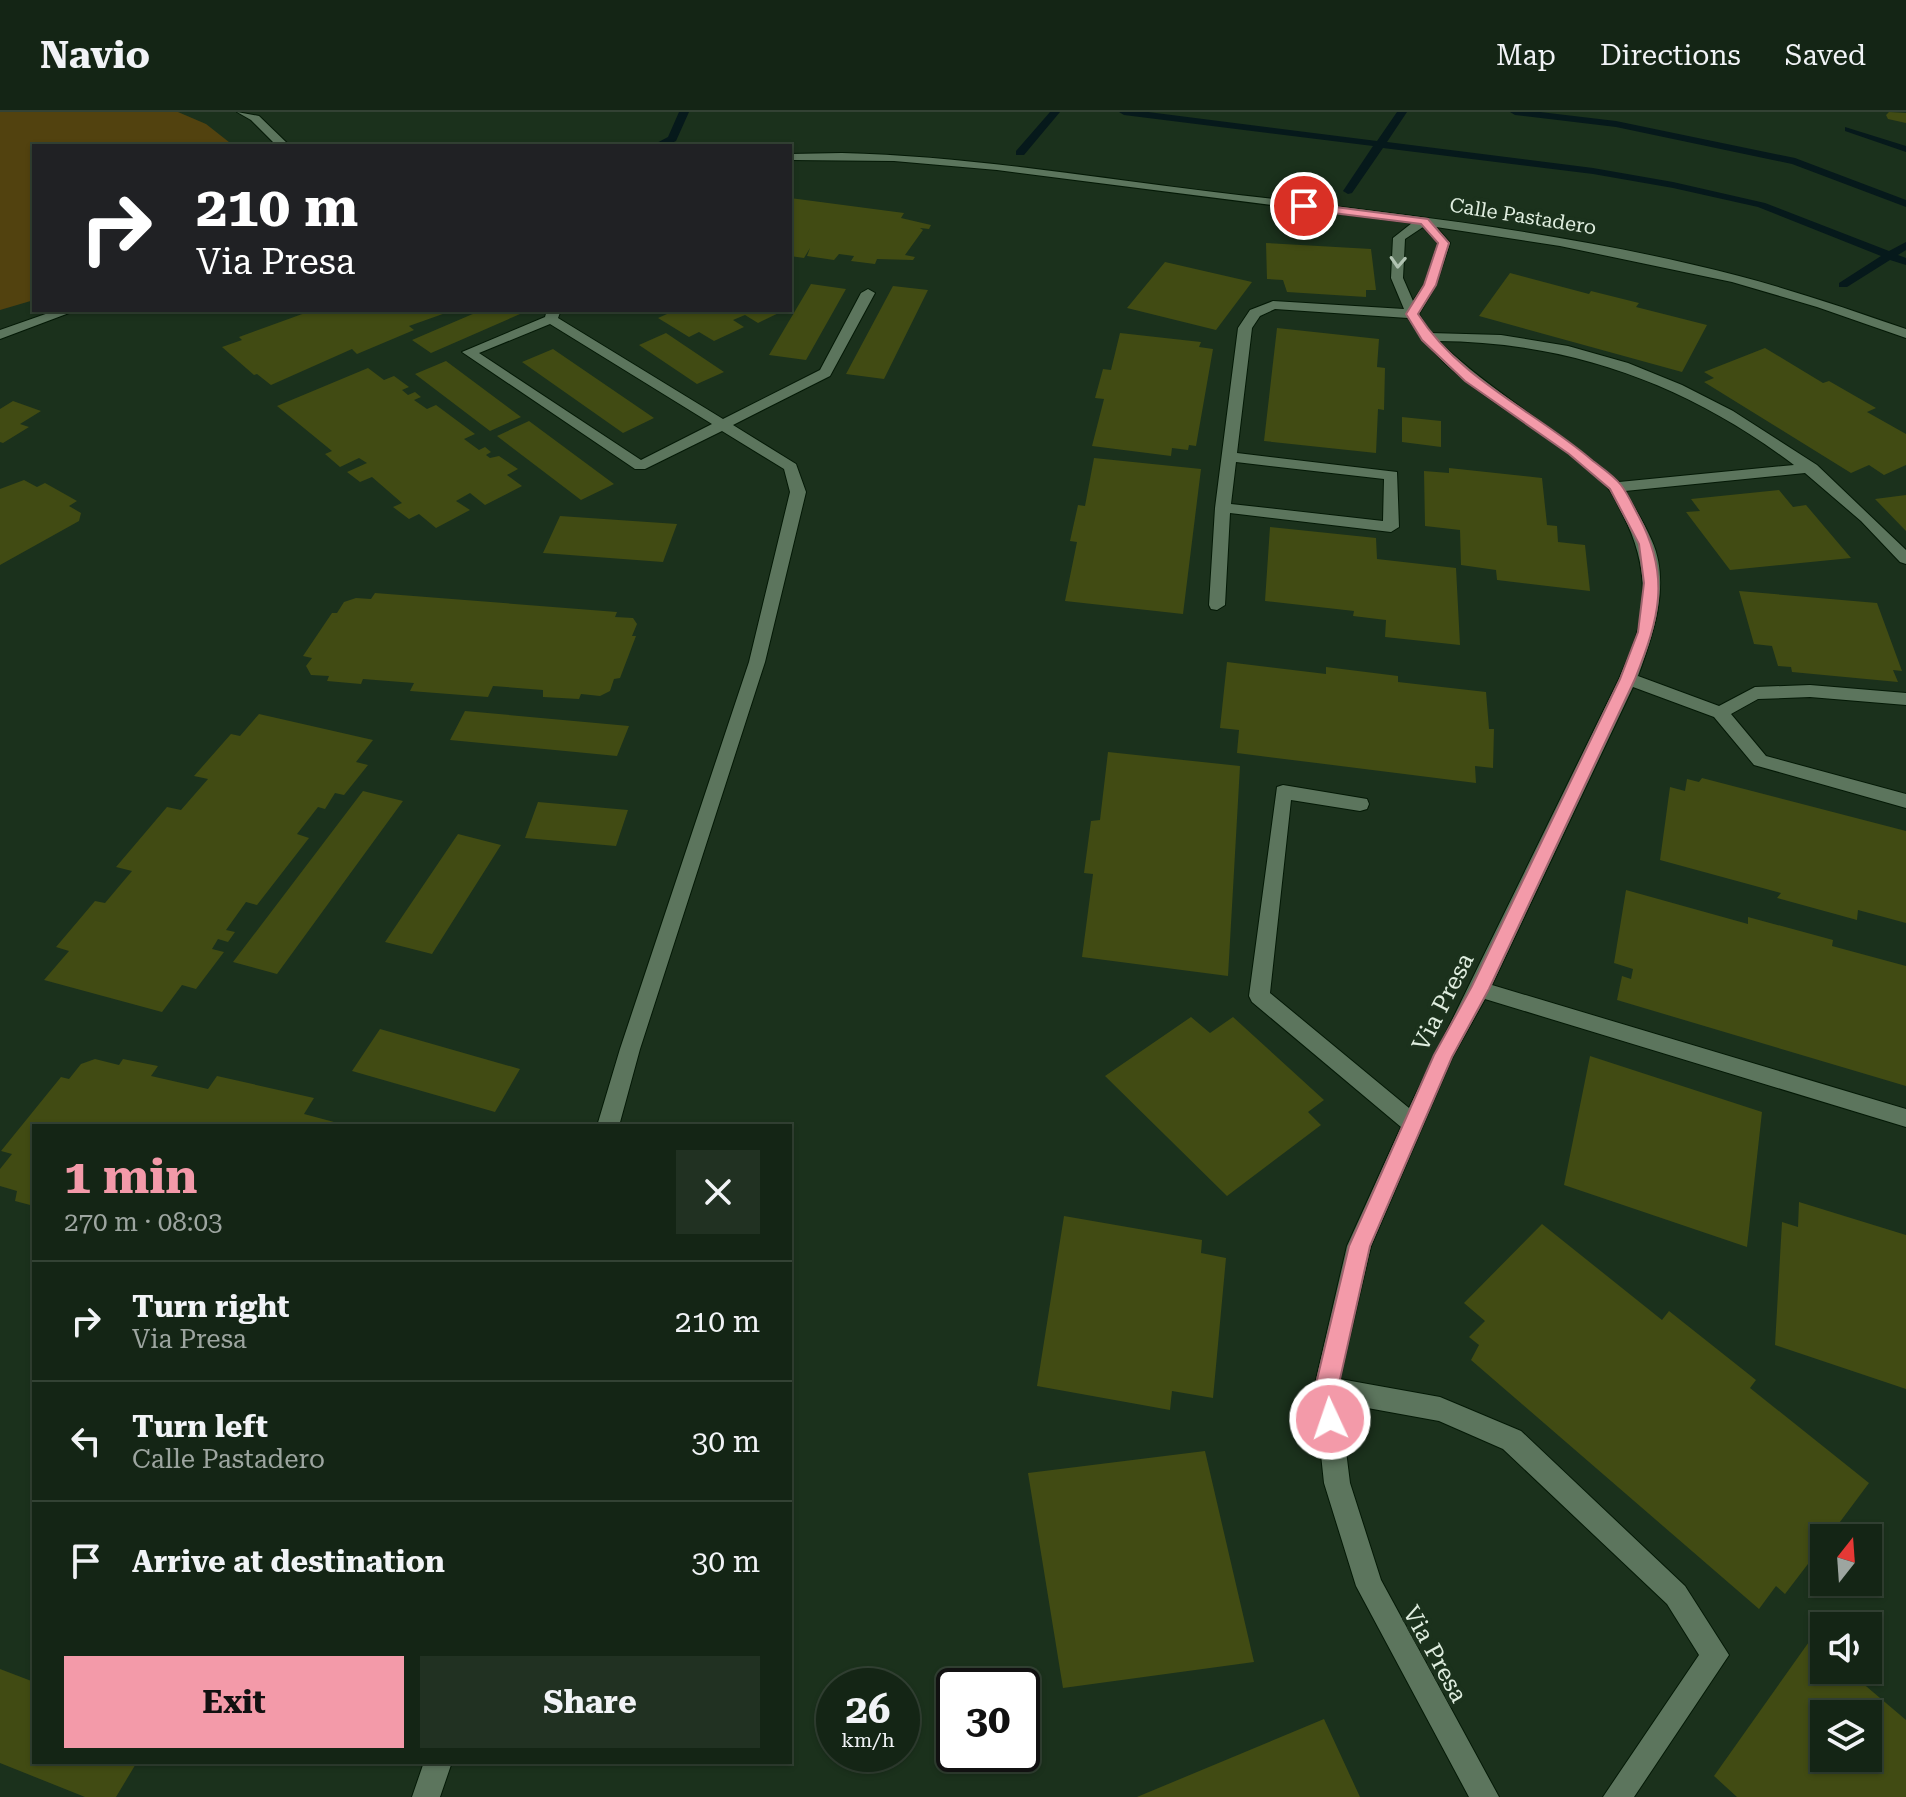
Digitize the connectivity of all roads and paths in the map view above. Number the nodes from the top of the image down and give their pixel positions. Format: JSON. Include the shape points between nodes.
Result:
{"nodes":[{"id":1,"x":243,"y":112,"type":"edge"},
{"id":2,"x":282,"y":144,"type":"edge"},
{"id":3,"x":792,"y":157,"type":"edge"},
{"id":4,"x":1424,"y":221,"type":"junction"},
{"id":5,"x":868,"y":293,"type":"dead end"},
{"id":6,"x":64,"y":312,"type":"edge"},
{"id":7,"x":1412,"y":314,"type":"junction"},
{"id":8,"x":552,"y":315,"type":"edge"},
{"id":9,"x":1906,"y":334,"type":"edge"},
{"id":10,"x":0,"y":335,"type":"edge"},
{"id":11,"x":1426,"y":337,"type":"junction"},
{"id":12,"x":720,"y":425,"type":"junction"},
{"id":13,"x":1229,"y":457,"type":"junction"},
{"id":14,"x":1812,"y":468,"type":"junction"},
{"id":15,"x":1616,"y":487,"type":"junction"},
{"id":16,"x":1223,"y":508,"type":"junction"},
{"id":17,"x":1906,"y":559,"type":"edge"},
{"id":18,"x":1217,"y":605,"type":"dead end"},
{"id":19,"x":1628,"y":679,"type":"junction"},
{"id":20,"x":1906,"y":699,"type":"edge"},
{"id":21,"x":1720,"y":713,"type":"junction"},
{"id":22,"x":1906,"y":801,"type":"edge"},
{"id":23,"x":1360,"y":804,"type":"dead end"},
{"id":24,"x":1480,"y":989,"type":"junction"},
{"id":25,"x":1906,"y":1118,"type":"edge"},
{"id":26,"x":1412,"y":1123,"type":"junction"},
{"id":27,"x":609,"y":1124,"type":"edge"},
{"id":28,"x":1326,"y":1388,"type":"junction"},
{"id":29,"x":437,"y":1764,"type":"edge"},
{"id":30,"x":426,"y":1797,"type":"edge"},
{"id":31,"x":1485,"y":1797,"type":"edge"},
{"id":32,"x":1617,"y":1797,"type":"edge"}],
"edges":[{"from":1,"to":2,"type":"street"},
{"from":3,"to":4,"type":"street","name":"Calle Pastadero","via":[[946,161]]},
{"from":4,"to":7,"type":"street","via":[[1444,243],[1430,285]]},
{"from":4,"to":7,"type":"street","name":"Via Presa","one_way":true,"via":[[1399,238],[1397,278]]},
{"from":4,"to":9,"type":"street","name":"Calle Pastadero","via":[[1591,247],[1732,277],[1837,307]]},
{"from":5,"to":12,"type":"street","via":[[825,373]]},
{"from":6,"to":10,"type":"street"},
{"from":7,"to":11,"type":"street","name":"Via Presa"},
{"from":7,"to":13,"type":"street","via":[[1273,305],[1255,313],[1245,328]]},
{"from":8,"to":12,"type":"street"},
{"from":8,"to":12,"type":"street","via":[[469,352],[640,466]]},
{"from":11,"to":14,"type":"street","via":[[1510,340],[1571,351],[1636,373],[1697,396]]},
{"from":11,"to":15,"type":"street","name":"Via Presa","via":[[1469,378]]},
{"from":12,"to":27,"type":"street","via":[[791,467],[798,492],[757,662]]},
{"from":13,"to":16,"type":"street"},
{"from":13,"to":16,"type":"street","via":[[1392,475],[1391,527]]},
{"from":14,"to":15,"type":"street"},
{"from":14,"to":17,"type":"street"},
{"from":15,"to":19,"type":"street","name":"Via Presa","via":[[1646,544],[1652,583],[1646,632]]},
{"from":16,"to":18,"type":"street"},
{"from":19,"to":21,"type":"street"},
{"from":19,"to":24,"type":"street","name":"Via Presa"},
{"from":20,"to":21,"type":"street","via":[[1810,691],[1755,693]]},
{"from":21,"to":22,"type":"street","via":[[1760,761]]},
{"from":23,"to":26,"type":"street","via":[[1283,792],[1259,996]]},
{"from":24,"to":25,"type":"street"},
{"from":24,"to":26,"type":"street","name":"Via Presa"},
{"from":26,"to":28,"type":"street","name":"Via Presa","via":[[1359,1246]]},
{"from":28,"to":31,"type":"street","name":"Via Presa","via":[[1337,1483],[1369,1586]]},
{"from":28,"to":32,"type":"street","via":[[1440,1409],[1512,1440],[1676,1595],[1715,1655]]},
{"from":29,"to":30,"type":"street"}]}
